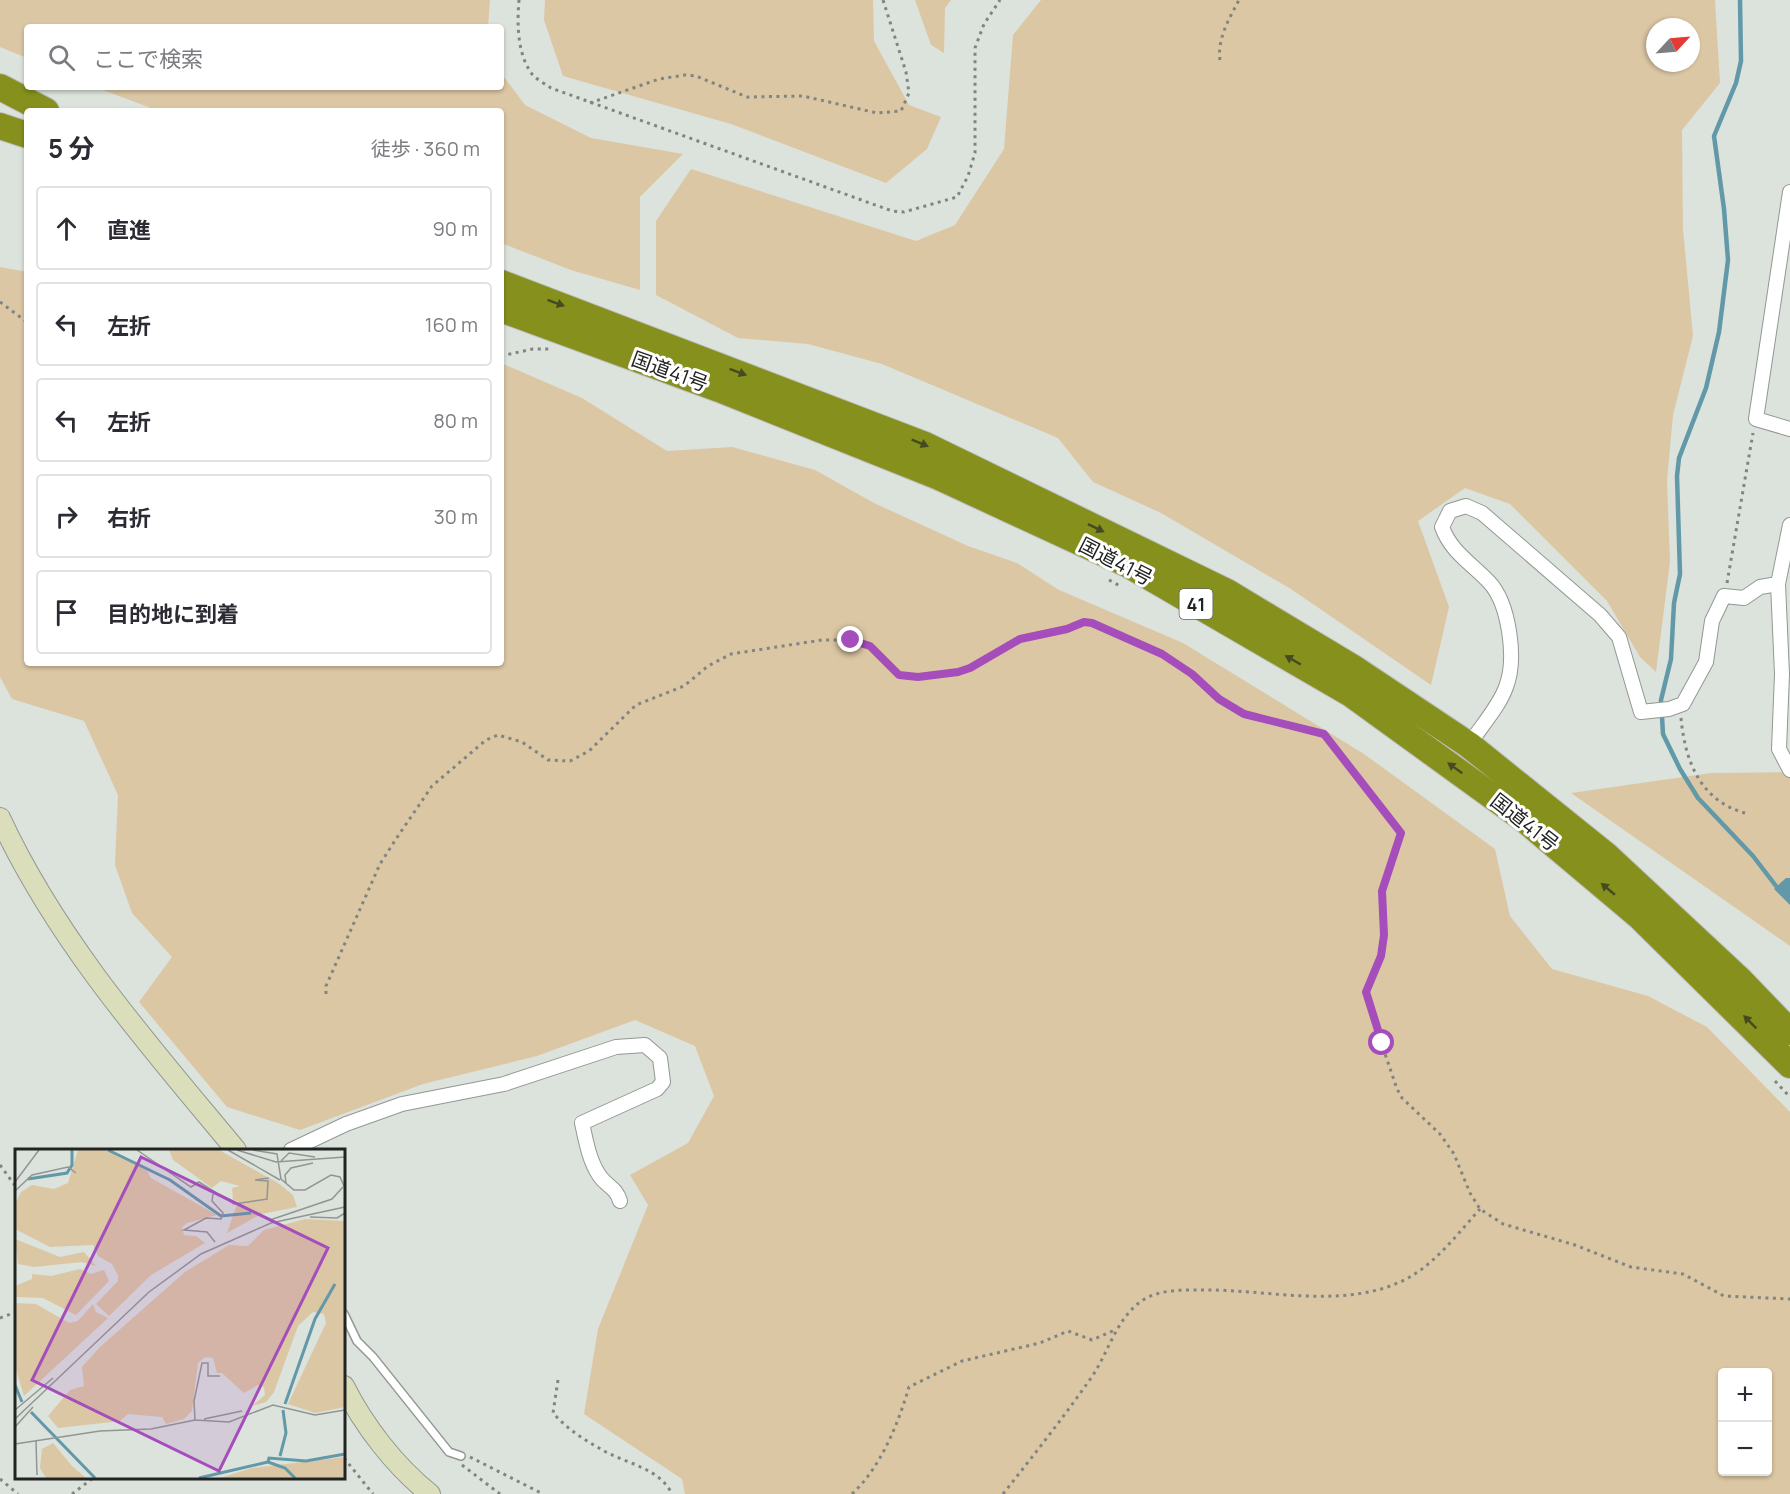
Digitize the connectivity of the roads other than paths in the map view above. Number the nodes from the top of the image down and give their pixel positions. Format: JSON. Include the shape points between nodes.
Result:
{"nodes":[{"id":1,"x":0,"y":87,"type":"edge"},
{"id":2,"x":0,"y":100,"type":"edge"},
{"id":3,"x":40,"y":108,"type":"edge"},
{"id":4,"x":24,"y":109,"type":"edge"},
{"id":5,"x":0,"y":126,"type":"edge"},
{"id":6,"x":24,"y":134,"type":"edge"},
{"id":7,"x":0,"y":140,"type":"edge"},
{"id":8,"x":24,"y":146,"type":"edge"},
{"id":9,"x":1790,"y":192,"type":"edge"},
{"id":10,"x":504,"y":284,"type":"edge"},
{"id":11,"x":504,"y":310,"type":"edge"},
{"id":12,"x":1790,"y":429,"type":"edge"},
{"id":13,"x":1790,"y":525,"type":"edge"},
{"id":14,"x":1778,"y":584,"type":"junction"},
{"id":15,"x":1469,"y":745,"type":"junction"},
{"id":16,"x":1790,"y":770,"type":"edge"},
{"id":17,"x":0,"y":818,"type":"edge"},
{"id":18,"x":1785,"y":1035,"type":"edge"},
{"id":19,"x":1784,"y":1071,"type":"edge"},
{"id":20,"x":235,"y":1149,"type":"edge"},
{"id":21,"x":293,"y":1149,"type":"edge"},
{"id":22,"x":620,"y":1201,"type":"dead end"},
{"id":23,"x":345,"y":1316,"type":"edge"},
{"id":24,"x":345,"y":1388,"type":"edge"},
{"id":25,"x":461,"y":1456,"type":"road end"},
{"id":26,"x":430,"y":1494,"type":"edge"}],
"edges":[{"from":1,"to":3,"type":"highway"},
{"from":2,"to":4,"type":"highway"},
{"from":5,"to":6,"type":"highway"},
{"from":7,"to":8,"type":"highway"},
{"from":9,"to":12,"type":"street","via":[[1756,419]]},
{"from":10,"to":15,"type":"highway","name":"国道41号","number":"41","one_way":true,"via":[[925,445],[1227,592],[1355,669]]},
{"from":18,"to":11,"type":"highway","name":"国道41号","number":"41","one_way":true,"via":[[1534,827],[1351,693],[1127,564],[939,477],[719,389]]},
{"from":13,"to":14,"type":"street"},
{"from":14,"to":15,"type":"street","via":[[1760,586],[1744,598],[1724,596],[1712,621],[1706,662],[1676,706],[1641,712],[1618,637],[1600,615],[1482,513],[1466,506],[1450,511],[1442,527],[1448,542],[1499,596],[1506,614],[1511,660],[1506,687]]},
{"from":14,"to":16,"type":"street","via":[[1782,674],[1779,749]]},
{"from":15,"to":18,"type":"highway","name":"国道41号","number":"41","via":[[1607,856],[1740,980]]},
{"from":17,"to":20,"type":"street","via":[[58,926]]},
{"from":18,"to":19,"type":"highway","name":"国道41号","number":"41"},
{"from":21,"to":22,"type":"street","via":[[402,1104],[504,1084],[616,1047],[645,1045],[660,1058],[663,1082],[657,1089],[582,1123],[592,1162],[600,1178],[616,1190]]},
{"from":23,"to":25,"type":"lane","via":[[357,1341],[449,1452]]},
{"from":24,"to":26,"type":"street","via":[[353,1406],[382,1445]]}]}
